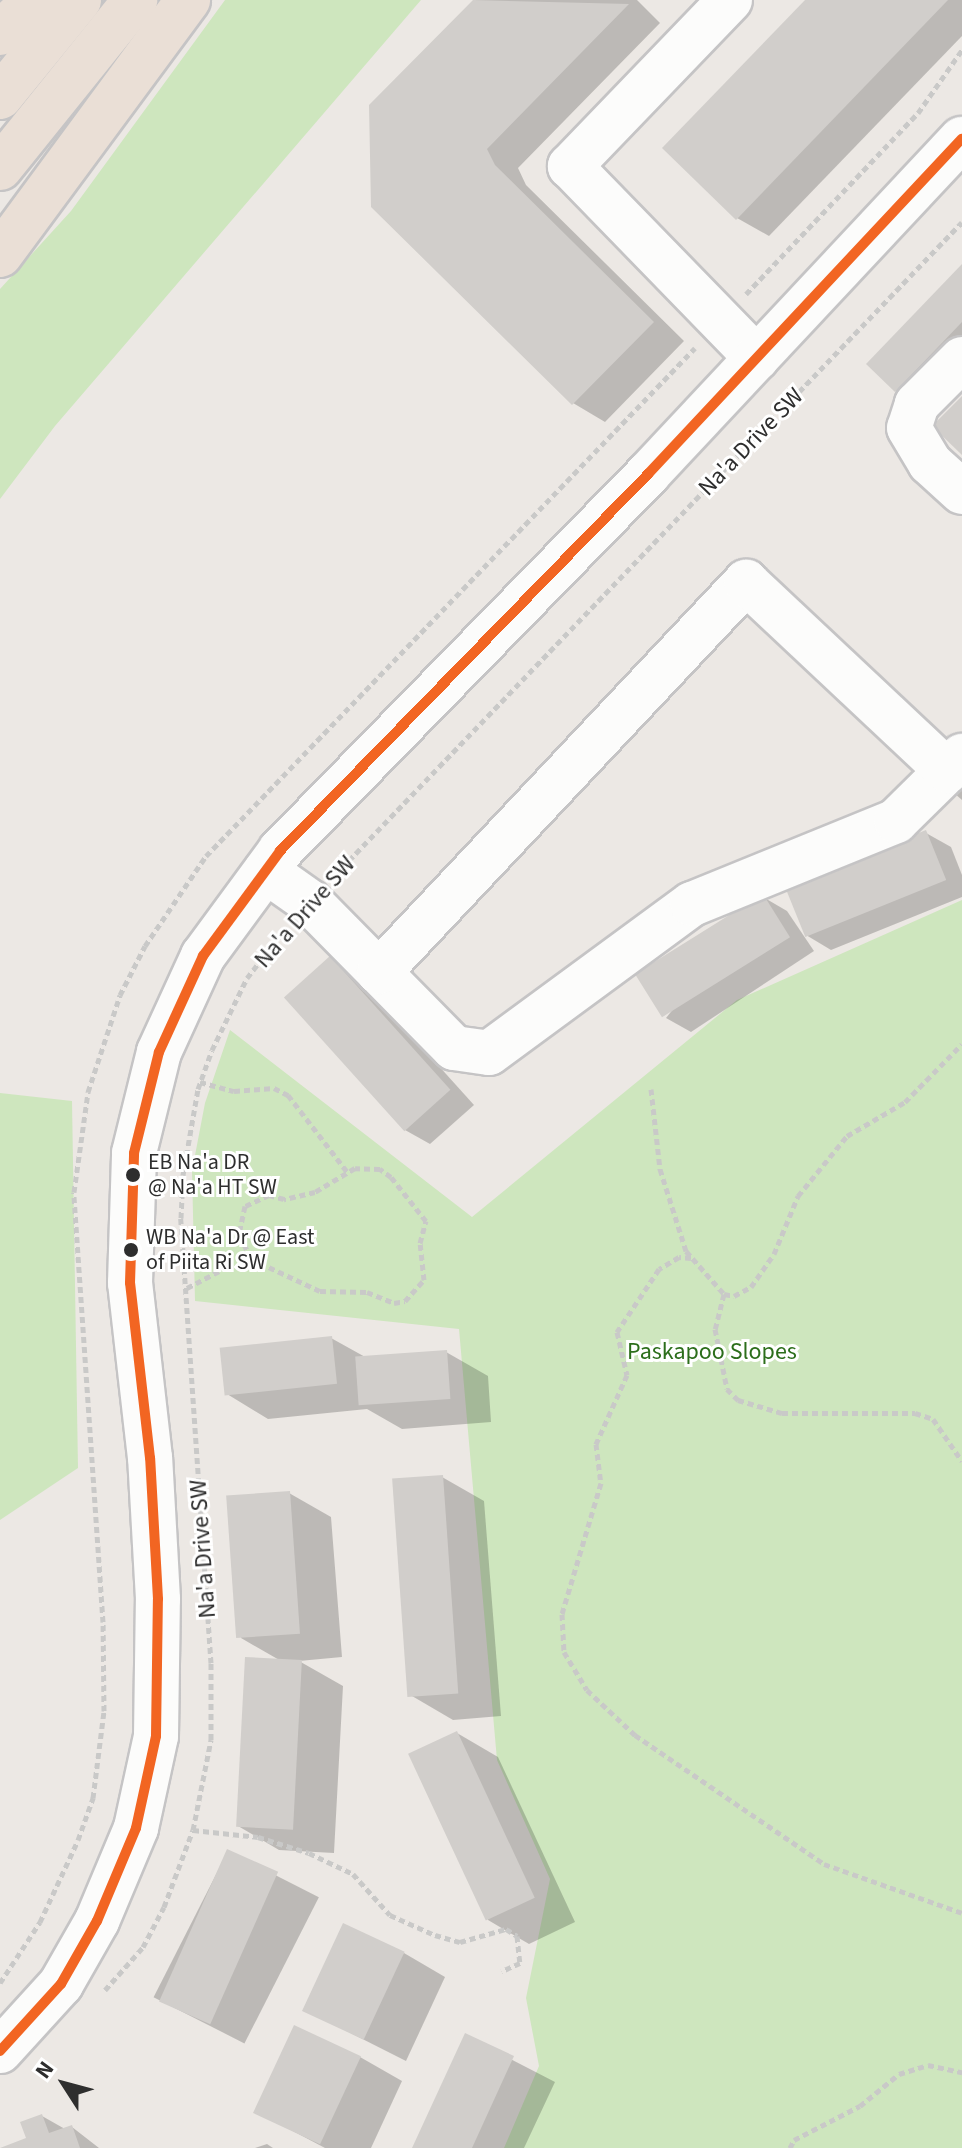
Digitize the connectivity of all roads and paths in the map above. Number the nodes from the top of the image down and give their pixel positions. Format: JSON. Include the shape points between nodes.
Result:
{"nodes":[{"id":1,"x":35,"y":0,"type":"edge"},
{"id":2,"x":79,"y":0,"type":"edge"},
{"id":3,"x":135,"y":0,"type":"edge"},
{"id":4,"x":188,"y":0,"type":"edge"},
{"id":5,"x":730,"y":0,"type":"edge"},
{"id":6,"x":0,"y":33,"type":"edge"},
{"id":7,"x":0,"y":97,"type":"edge"},
{"id":8,"x":962,"y":139,"type":"edge"},
{"id":9,"x":0,"y":168,"type":"edge"},
{"id":10,"x":962,"y":222,"type":"edge"},
{"id":11,"x":0,"y":255,"type":"edge"},
{"id":12,"x":757,"y":358,"type":"junction"},
{"id":13,"x":962,"y":359,"type":"edge"},
{"id":14,"x":962,"y":492,"type":"edge"},
{"id":15,"x":954,"y":763,"type":"edge"},
{"id":16,"x":266,"y":871,"type":"junction"},
{"id":17,"x":310,"y":902,"type":"junction"},
{"id":18,"x":379,"y":972,"type":"junction"},
{"id":19,"x":962,"y":1044,"type":"edge"},
{"id":20,"x":200,"y":1082,"type":"junction"},
{"id":21,"x":651,"y":1089,"type":"dead end"},
{"id":22,"x":348,"y":1173,"type":"junction"},
{"id":23,"x":691,"y":1258,"type":"junction"},
{"id":24,"x":254,"y":1263,"type":"junction"},
{"id":25,"x":186,"y":1288,"type":"junction"},
{"id":26,"x":724,"y":1294,"type":"junction"},
{"id":27,"x":962,"y":1461,"type":"edge"},
{"id":28,"x":193,"y":1830,"type":"junction"},
{"id":29,"x":962,"y":1913,"type":"edge"},
{"id":30,"x":502,"y":1971,"type":"dead end"},
{"id":31,"x":98,"y":1998,"type":"dead end"},
{"id":32,"x":0,"y":2051,"type":"edge"},
{"id":33,"x":962,"y":2072,"type":"edge"},
{"id":34,"x":790,"y":2148,"type":"edge"}],
"edges":[{"from":1,"to":6,"type":"highway"},
{"from":2,"to":7,"type":"highway"},
{"from":3,"to":9,"type":"highway"},
{"from":4,"to":11,"type":"highway"},
{"from":5,"to":12,"type":"street","via":[[570,166]]},
{"from":8,"to":12,"type":"street","name":"Na'a Drive SW"},
{"from":10,"to":17,"type":"path","name":"Na'a Drive SW"},
{"from":12,"to":16,"type":"street","name":"Na'a Drive SW"},
{"from":13,"to":14,"type":"street","via":[[917,404],[909,428],[930,463]]},
{"from":15,"to":18,"type":"street","via":[[896,821],[692,904],[489,1053],[454,1048]]},
{"from":15,"to":18,"type":"street","via":[[746,582]]},
{"from":16,"to":17,"type":"street"},
{"from":16,"to":32,"type":"street","name":"Na'a Drive SW","via":[[196,970],[159,1052],[134,1153],[130,1283],[150,1458],[158,1599],[156,1736],[136,1828],[97,1921],[61,1984]]},
{"from":17,"to":18,"type":"street"},
{"from":17,"to":20,"type":"path","name":"Na'a Drive SW","via":[[247,978]]},
{"from":19,"to":26,"type":"path","via":[[905,1102],[847,1136],[798,1196],[774,1254],[751,1287],[734,1296]]},
{"from":20,"to":22,"type":"path","via":[[234,1091],[274,1088],[288,1095]]},
{"from":20,"to":25,"type":"path","name":"Na'a Drive SW","via":[[183,1175]]},
{"from":21,"to":23,"type":"path","via":[[660,1169]]},
{"from":22,"to":24,"type":"path","via":[[315,1192],[284,1199],[269,1195],[245,1206],[239,1235]]},
{"from":22,"to":24,"type":"path","via":[[367,1166],[380,1169],[426,1221],[420,1243],[424,1280],[415,1292],[394,1303],[367,1292],[320,1291]]},
{"from":23,"to":26,"type":"path"},
{"from":23,"to":29,"type":"path","via":[[679,1257],[659,1269],[617,1332],[627,1375],[596,1444],[601,1483],[565,1602],[564,1652],[587,1690],[635,1735],[824,1864]]},
{"from":24,"to":25,"type":"path","via":[[227,1267]]},
{"from":25,"to":28,"type":"path","name":"Na'a Drive SW","via":[[211,1663],[211,1740]]},
{"from":26,"to":27,"type":"path","via":[[715,1329],[727,1389],[738,1400],[782,1413],[915,1413],[933,1419]]},
{"from":28,"to":30,"type":"path","via":[[258,1837],[309,1853],[353,1874],[390,1915],[435,1935],[460,1942],[506,1929],[517,1936],[520,1963]]},
{"from":28,"to":31,"type":"path","name":"Na'a Drive SW","via":[[143,1947]]},
{"from":33,"to":34,"type":"path","via":[[928,2065],[899,2074],[860,2106],[794,2140]]}]}
